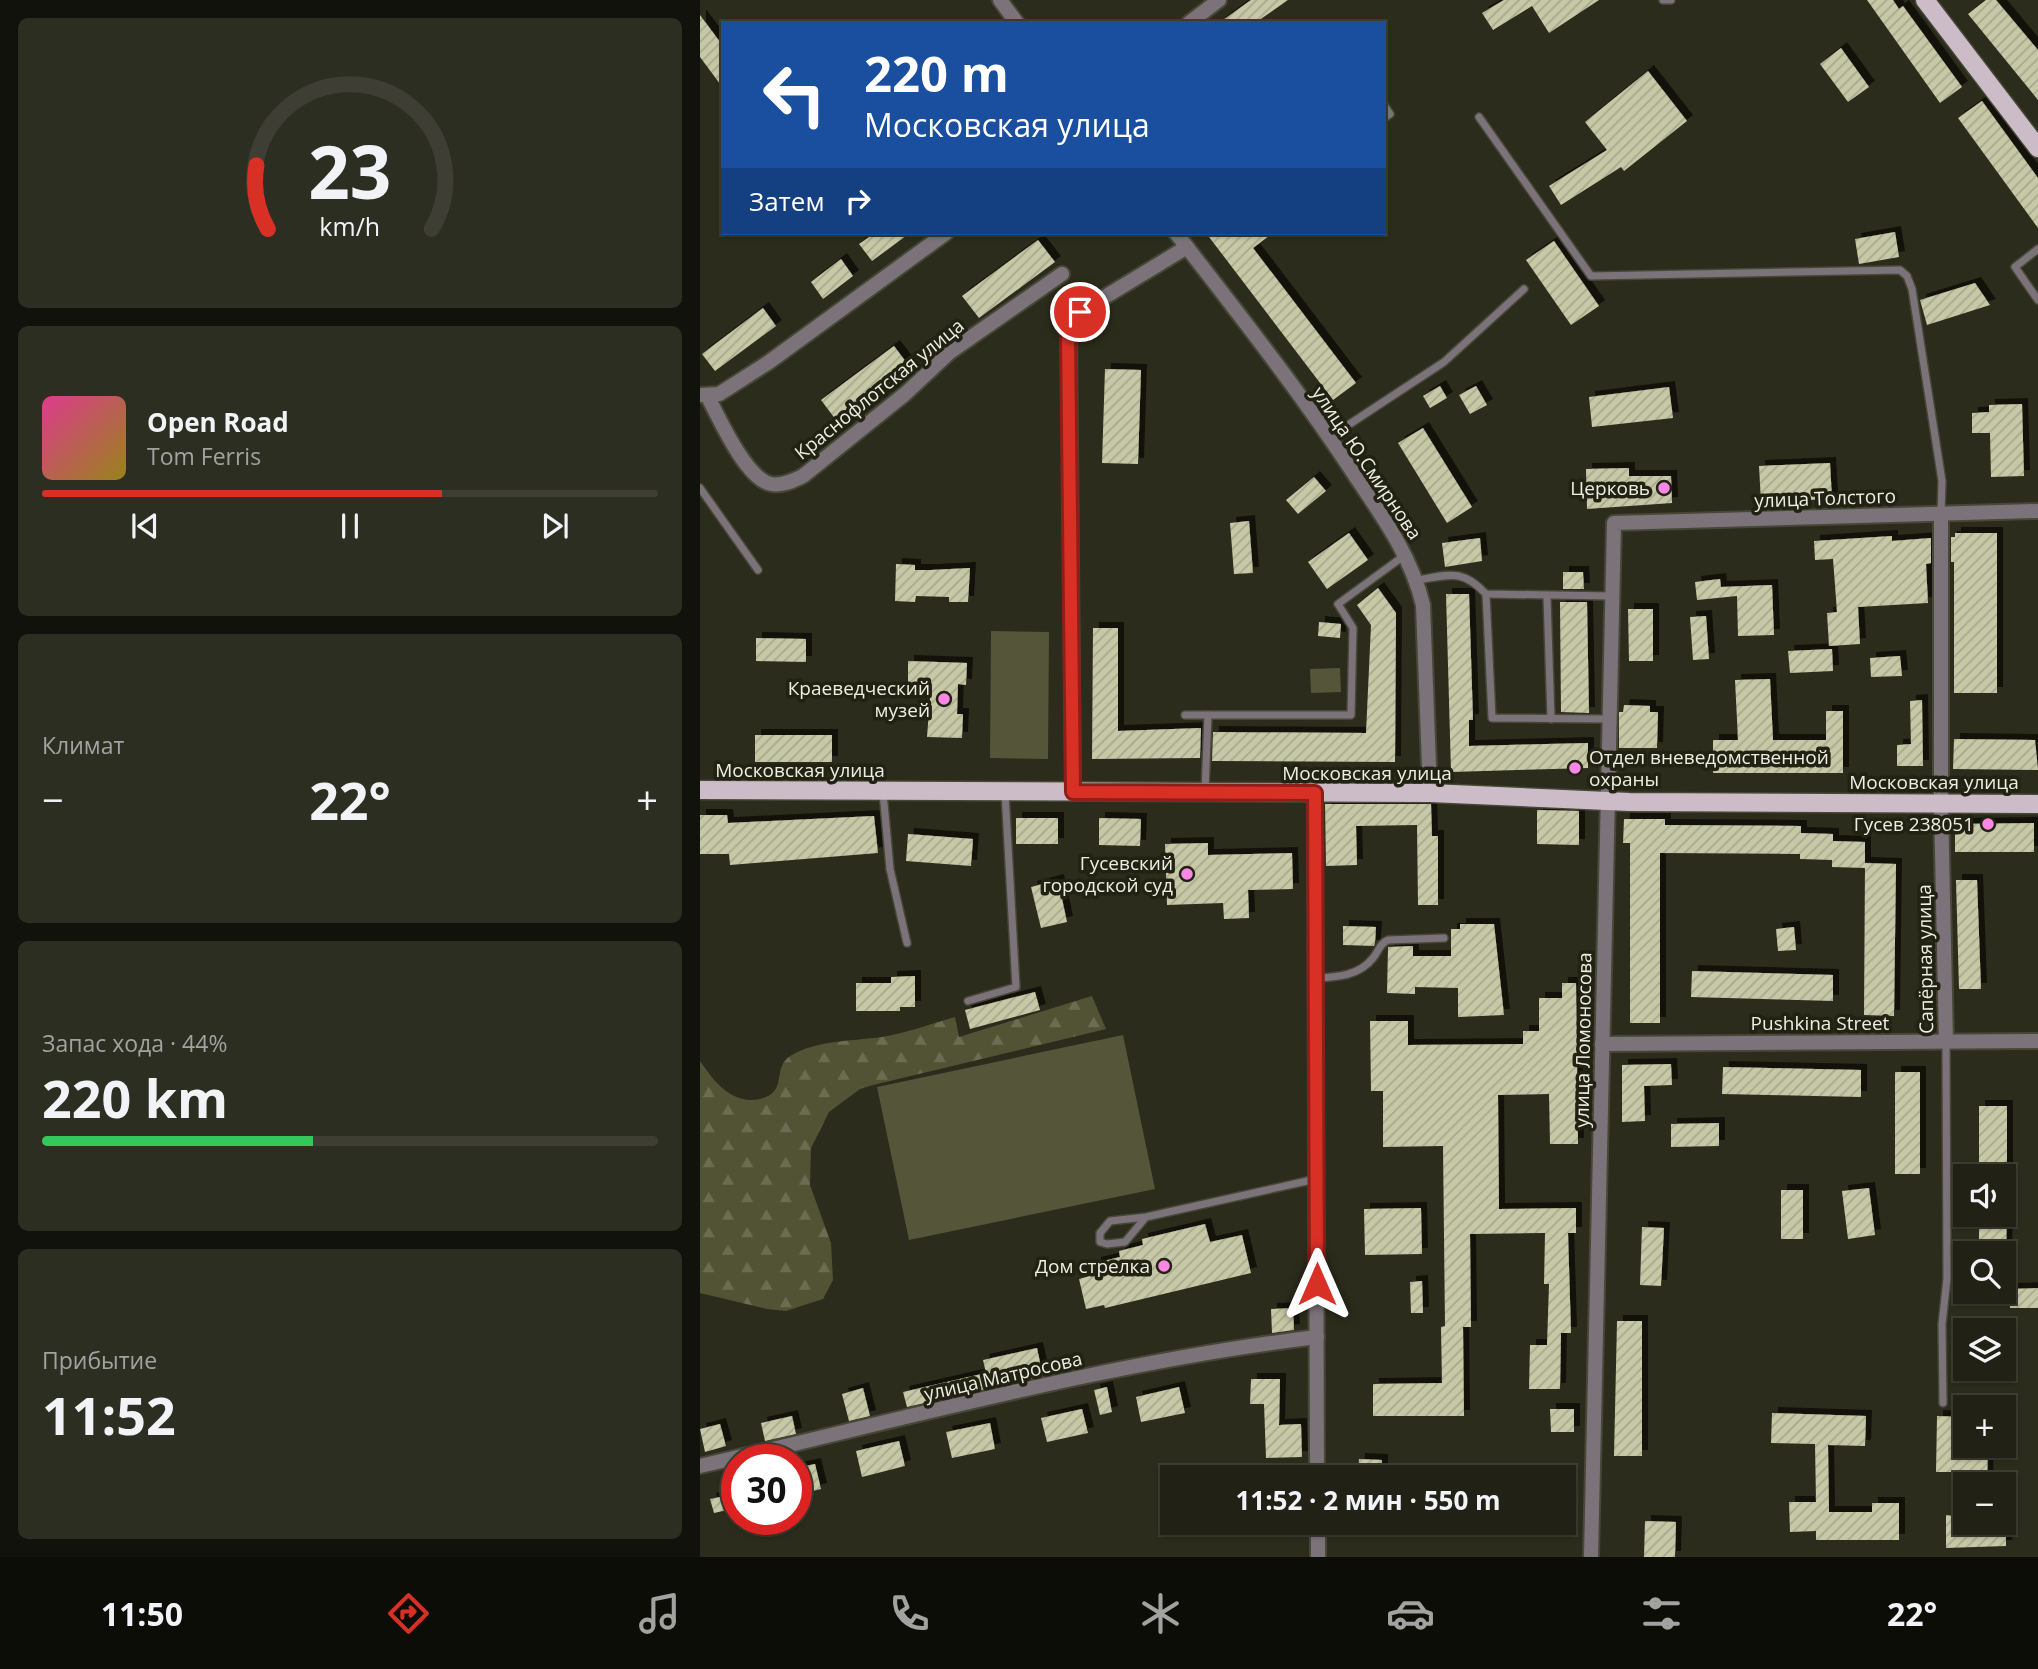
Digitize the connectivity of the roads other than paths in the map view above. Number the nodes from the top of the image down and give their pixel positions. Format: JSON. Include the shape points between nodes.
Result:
{"nodes":[{"id":1,"x":1000,"y":0,"type":"edge"},
{"id":2,"x":1219,"y":0,"type":"edge"},
{"id":3,"x":1663,"y":0,"type":"edge"},
{"id":4,"x":1671,"y":0,"type":"edge"},
{"id":5,"x":1925,"y":0,"type":"edge"},
{"id":6,"x":1016,"y":21,"type":"edge"},
{"id":7,"x":1194,"y":21,"type":"edge"},
{"id":8,"x":1479,"y":117,"type":"dead end"},
{"id":9,"x":2038,"y":148,"type":"edge"},
{"id":10,"x":943,"y":235,"type":"edge"},
{"id":11,"x":1178,"y":235,"type":"edge"},
{"id":12,"x":1187,"y":247,"type":"junction"},
{"id":13,"x":2038,"y":248,"type":"edge"},
{"id":14,"x":1062,"y":274,"type":"dead end"},
{"id":15,"x":1524,"y":289,"type":"dead end"},
{"id":16,"x":2038,"y":300,"type":"edge"},
{"id":17,"x":704,"y":395,"type":"edge"},
{"id":18,"x":1330,"y":437,"type":"junction"},
{"id":19,"x":700,"y":488,"type":"edge"},
{"id":20,"x":2038,"y":511,"type":"edge"},
{"id":21,"x":1941,"y":514,"type":"junction"},
{"id":22,"x":1614,"y":523,"type":"joint"},
{"id":23,"x":1406,"y":555,"type":"junction"},
{"id":24,"x":758,"y":570,"type":"dead end"},
{"id":25,"x":1417,"y":580,"type":"junction"},
{"id":26,"x":1486,"y":594,"type":"junction"},
{"id":27,"x":1611,"y":596,"type":"junction"},
{"id":28,"x":1547,"y":597,"type":"junction"},
{"id":29,"x":1185,"y":715,"type":"dead end"},
{"id":30,"x":1208,"y":715,"type":"junction"},
{"id":31,"x":1551,"y":719,"type":"junction"},
{"id":32,"x":1608,"y":719,"type":"junction"},
{"id":33,"x":700,"y":790,"type":"edge"},
{"id":34,"x":883,"y":792,"type":"junction"},
{"id":35,"x":1005,"y":792,"type":"junction"},
{"id":36,"x":1073,"y":792,"type":"junction"},
{"id":37,"x":1205,"y":793,"type":"junction"},
{"id":38,"x":1315,"y":793,"type":"junction"},
{"id":39,"x":1430,"y":793,"type":"junction"},
{"id":40,"x":1605,"y":801,"type":"junction"},
{"id":41,"x":2037,"y":803,"type":"edge"},
{"id":42,"x":1941,"y":804,"type":"junction"},
{"id":43,"x":1444,"y":938,"type":"dead end"},
{"id":44,"x":907,"y":943,"type":"dead end"},
{"id":45,"x":1316,"y":978,"type":"junction"},
{"id":46,"x":968,"y":1001,"type":"dead end"},
{"id":47,"x":2038,"y":1041,"type":"edge"},
{"id":48,"x":1945,"y":1042,"type":"junction"},
{"id":49,"x":1602,"y":1045,"type":"junction"},
{"id":50,"x":1317,"y":1178,"type":"junction"},
{"id":51,"x":1146,"y":1217,"type":"junction"},
{"id":52,"x":1317,"y":1337,"type":"junction"},
{"id":53,"x":1943,"y":1403,"type":"dead end"},
{"id":54,"x":1317,"y":1465,"type":"edge"},
{"id":55,"x":700,"y":1466,"type":"edge"},
{"id":56,"x":1318,"y":1535,"type":"edge"},
{"id":57,"x":1318,"y":1557,"type":"edge"},
{"id":58,"x":1591,"y":1557,"type":"edge"}],
"edges":[{"from":1,"to":6,"type":"street"},
{"from":2,"to":7,"type":"street"},
{"from":3,"to":4,"type":"lane"},
{"from":5,"to":9,"type":"main road"},
{"from":8,"to":21,"type":"lane","via":[[1591,276],[1900,270],[1907,276],[1942,481]]},
{"from":10,"to":17,"type":"street","name":"Краснофлотская улица","via":[[769,362],[719,394]]},
{"from":11,"to":12,"type":"street","name":"улица Ю.Смирнова"},
{"from":12,"to":18,"type":"street","name":"улица Ю.Смирнова"},
{"from":12,"to":36,"type":"street","via":[[1069,323]]},
{"from":13,"to":16,"type":"lane","via":[[2015,267]]},
{"from":14,"to":17,"type":"street","name":"Краснофлотская улица","via":[[950,352],[803,476],[785,484],[760,480]]},
{"from":15,"to":18,"type":"lane","via":[[1444,362]]},
{"from":18,"to":23,"type":"street","name":"улица Ю.Смирнова"},
{"from":19,"to":24,"type":"lane"},
{"from":20,"to":21,"type":"street","name":"улица Толстого"},
{"from":21,"to":22,"type":"street","name":"улица Толстого"},
{"from":21,"to":42,"type":"street","name":"Сапёрная улица"},
{"from":22,"to":27,"type":"street","name":"улица Ломоносова"},
{"from":23,"to":25,"type":"street","name":"улица Ю.Смирнова"},
{"from":23,"to":30,"type":"lane","via":[[1338,604],[1353,628],[1351,715]]},
{"from":25,"to":26,"type":"lane","via":[[1455,574],[1472,579]]},
{"from":25,"to":39,"type":"street","name":"улица Ю.Смирнова","via":[[1423,605]]},
{"from":26,"to":28,"type":"lane"},
{"from":26,"to":31,"type":"lane","via":[[1492,718]]},
{"from":27,"to":28,"type":"lane"},
{"from":27,"to":32,"type":"street","name":"улица Ломоносова"},
{"from":28,"to":31,"type":"lane"},
{"from":29,"to":30,"type":"lane"},
{"from":30,"to":37,"type":"lane"},
{"from":31,"to":32,"type":"lane"},
{"from":32,"to":40,"type":"street","name":"улица Ломоносова"},
{"from":33,"to":34,"type":"main road","name":"Московская улица"},
{"from":34,"to":35,"type":"main road","name":"Московская улица"},
{"from":34,"to":44,"type":"lane","via":[[890,869]]},
{"from":35,"to":36,"type":"main road","name":"Московская улица"},
{"from":35,"to":46,"type":"lane","via":[[1016,987]]},
{"from":36,"to":37,"type":"main road","name":"Московская улица"},
{"from":37,"to":38,"type":"main road","name":"Московская улица"},
{"from":38,"to":39,"type":"main road","name":"Московская улица"},
{"from":38,"to":45,"type":"street"},
{"from":39,"to":40,"type":"main road","name":"Московская улица"},
{"from":40,"to":42,"type":"main road","name":"Московская улица"},
{"from":40,"to":49,"type":"street","name":"улица Ломоносова"},
{"from":41,"to":42,"type":"main road","name":"Московская улица"},
{"from":42,"to":48,"type":"street","name":"Сапёрная улица"},
{"from":43,"to":45,"type":"lane","via":[[1388,940],[1355,972]]},
{"from":45,"to":50,"type":"street"},
{"from":47,"to":48,"type":"street","name":"Pushkina Street"},
{"from":48,"to":49,"type":"street","name":"Pushkina Street"},
{"from":48,"to":53,"type":"lane","name":"Сапёрная улица"},
{"from":49,"to":58,"type":"street","name":"улица Ломоносова"},
{"from":50,"to":51,"type":"lane"},
{"from":50,"to":52,"type":"street"},
{"from":51,"to":51,"type":"lane","via":[[1125,1242],[1100,1241],[1100,1233],[1110,1221]]},
{"from":52,"to":54,"type":"street"},
{"from":52,"to":55,"type":"street","name":"улица Матросова","via":[[1205,1351]]},
{"from":56,"to":57,"type":"street"}]}
